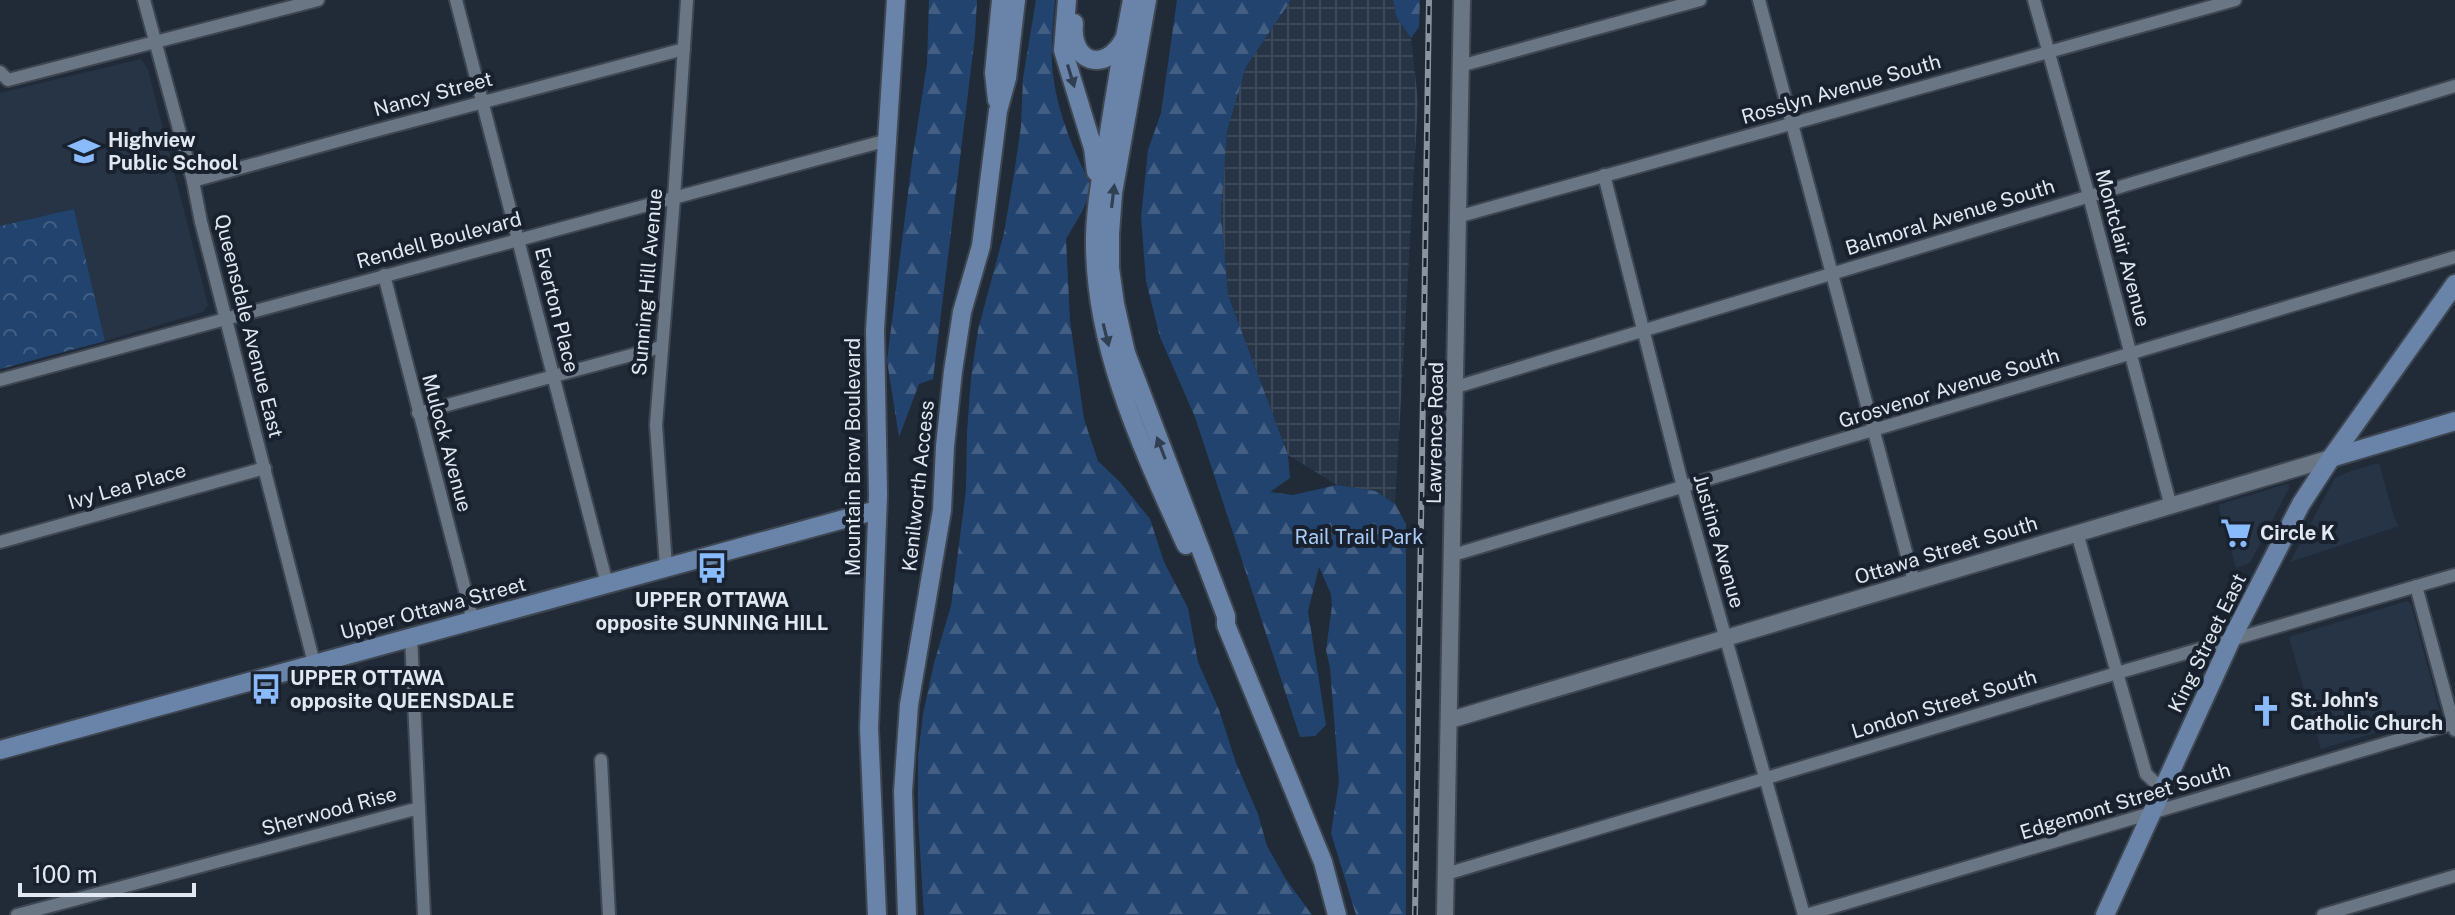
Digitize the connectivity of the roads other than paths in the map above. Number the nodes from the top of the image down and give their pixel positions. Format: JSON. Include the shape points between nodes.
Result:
{"nodes":[{"id":1,"x":144,"y":0,"type":"edge"},
{"id":2,"x":318,"y":0,"type":"edge"},
{"id":3,"x":456,"y":0,"type":"edge"},
{"id":4,"x":687,"y":0,"type":"edge"},
{"id":5,"x":896,"y":0,"type":"edge"},
{"id":6,"x":1001,"y":0,"type":"edge"},
{"id":7,"x":1016,"y":0,"type":"edge"},
{"id":8,"x":1067,"y":0,"type":"edge"},
{"id":9,"x":1078,"y":0,"type":"edge"},
{"id":10,"x":1132,"y":0,"type":"edge"},
{"id":11,"x":1147,"y":0,"type":"edge"},
{"id":12,"x":1462,"y":0,"type":"edge"},
{"id":13,"x":1700,"y":0,"type":"edge"},
{"id":14,"x":1759,"y":0,"type":"edge"},
{"id":15,"x":2034,"y":0,"type":"edge"},
{"id":16,"x":2235,"y":0,"type":"edge"},
{"id":17,"x":1125,"y":37,"type":"junction"},
{"id":18,"x":155,"y":43,"type":"junction"},
{"id":19,"x":684,"y":49,"type":"junction"},
{"id":20,"x":2049,"y":52,"type":"junction"},
{"id":21,"x":1460,"y":66,"type":"junction"},
{"id":22,"x":5,"y":76,"type":"edge"},
{"id":23,"x":2455,"y":86,"type":"edge"},
{"id":24,"x":481,"y":102,"type":"junction"},
{"id":25,"x":998,"y":111,"type":"junction"},
{"id":26,"x":1792,"y":123,"type":"junction"},
{"id":27,"x":888,"y":140,"type":"junction"},
{"id":28,"x":1604,"y":175,"type":"junction"},
{"id":29,"x":193,"y":181,"type":"junction"},
{"id":30,"x":2089,"y":196,"type":"junction"},
{"id":31,"x":674,"y":198,"type":"junction"},
{"id":32,"x":1097,"y":205,"type":"junction"},
{"id":33,"x":1457,"y":217,"type":"junction"},
{"id":34,"x":519,"y":240,"type":"junction"},
{"id":35,"x":2455,"y":257,"type":"edge"},
{"id":36,"x":1831,"y":274,"type":"junction"},
{"id":37,"x":384,"y":275,"type":"junction"},
{"id":38,"x":2455,"y":284,"type":"edge"},
{"id":39,"x":227,"y":319,"type":"junction"},
{"id":40,"x":1642,"y":330,"type":"junction"},
{"id":41,"x":661,"y":347,"type":"junction"},
{"id":42,"x":2130,"y":354,"type":"junction"},
{"id":43,"x":552,"y":376,"type":"junction"},
{"id":44,"x":0,"y":380,"type":"edge"},
{"id":45,"x":1456,"y":387,"type":"junction"},
{"id":46,"x":418,"y":413,"type":"junction"},
{"id":47,"x":2455,"y":421,"type":"edge"},
{"id":48,"x":1874,"y":432,"type":"junction"},
{"id":49,"x":2331,"y":458,"type":"junction"},
{"id":50,"x":265,"y":468,"type":"junction"},
{"id":51,"x":1683,"y":487,"type":"junction"},
{"id":52,"x":2171,"y":507,"type":"junction"},
{"id":53,"x":877,"y":510,"type":"junction"},
{"id":54,"x":2077,"y":533,"type":"junction"},
{"id":55,"x":0,"y":542,"type":"edge"},
{"id":56,"x":1453,"y":555,"type":"junction"},
{"id":57,"x":666,"y":567,"type":"junction"},
{"id":58,"x":2455,"y":575,"type":"edge"},
{"id":59,"x":1914,"y":582,"type":"junction"},
{"id":60,"x":607,"y":584,"type":"junction"},
{"id":61,"x":2416,"y":586,"type":"junction"},
{"id":62,"x":473,"y":621,"type":"junction"},
{"id":63,"x":1226,"y":625,"type":"junction"},
{"id":64,"x":411,"y":637,"type":"junction"},
{"id":65,"x":1726,"y":638,"type":"junction"},
{"id":66,"x":2231,"y":640,"type":"junction"},
{"id":67,"x":314,"y":663,"type":"junction"},
{"id":68,"x":2117,"y":673,"type":"junction"},
{"id":69,"x":1450,"y":720,"type":"junction"},
{"id":70,"x":2454,"y":726,"type":"edge"},
{"id":71,"x":0,"y":750,"type":"edge"},
{"id":72,"x":601,"y":760,"type":"dead end"},
{"id":73,"x":1766,"y":779,"type":"junction"},
{"id":74,"x":2162,"y":789,"type":"junction"},
{"id":75,"x":419,"y":808,"type":"junction"},
{"id":76,"x":2152,"y":813,"type":"junction"},
{"id":77,"x":1446,"y":874,"type":"junction"},
{"id":78,"x":2455,"y":876,"type":"edge"},
{"id":79,"x":17,"y":915,"type":"edge"},
{"id":80,"x":424,"y":915,"type":"edge"},
{"id":81,"x":609,"y":915,"type":"edge"},
{"id":82,"x":877,"y":915,"type":"edge"},
{"id":83,"x":907,"y":915,"type":"edge"},
{"id":84,"x":1337,"y":915,"type":"edge"},
{"id":85,"x":1445,"y":915,"type":"edge"},
{"id":86,"x":1805,"y":915,"type":"edge"},
{"id":87,"x":2105,"y":915,"type":"edge"},
{"id":88,"x":2323,"y":915,"type":"edge"}],
"edges":[{"from":1,"to":18,"type":"street","name":"Queensdale Avenue East"},
{"from":2,"to":18,"type":"street"},
{"from":3,"to":24,"type":"street","name":"Everton Place"},
{"from":4,"to":19,"type":"street","name":"Sunning Hill Avenue"},
{"from":5,"to":27,"type":"main road","name":"Mountain Brow Boulevard"},
{"from":6,"to":25,"type":"main road","name":"Kenilworth Access","via":[[994,73]]},
{"from":7,"to":25,"type":"main road","name":"Kenilworth Access"},
{"from":8,"to":32,"type":"main road","one_way":true,"via":[[1063,50],[1093,148]]},
{"from":9,"to":17,"type":"main road","via":[[1073,40],[1084,56],[1109,57]]},
{"from":10,"to":17,"type":"main road"},
{"from":63,"to":11,"type":"main road","one_way":true,"via":[[1126,353],[1113,292],[1113,193]]},
{"from":12,"to":21,"type":"street","name":"Lawrence Road"},
{"from":13,"to":21,"type":"street"},
{"from":14,"to":26,"type":"street"},
{"from":15,"to":20,"type":"street","name":"Montclair Avenue"},
{"from":16,"to":20,"type":"street","name":"Rosslyn Avenue South"},
{"from":17,"to":32,"type":"main road"},
{"from":18,"to":22,"type":"street"},
{"from":18,"to":29,"type":"street","name":"Queensdale Avenue East"},
{"from":19,"to":24,"type":"street","name":"Nancy Street"},
{"from":19,"to":31,"type":"street","name":"Sunning Hill Avenue"},
{"from":20,"to":26,"type":"street","name":"Rosslyn Avenue South"},
{"from":20,"to":30,"type":"street","name":"Montclair Avenue"},
{"from":21,"to":33,"type":"street","name":"Lawrence Road"},
{"from":23,"to":30,"type":"street","name":"Balmoral Avenue South"},
{"from":24,"to":29,"type":"street","name":"Nancy Street"},
{"from":24,"to":34,"type":"street","name":"Everton Place"},
{"from":25,"to":83,"type":"main road","name":"Kenilworth Access","via":[[981,246],[962,312],[953,371],[942,510],[909,705],[903,792]]},
{"from":26,"to":28,"type":"street","name":"Rosslyn Avenue South"},
{"from":26,"to":36,"type":"street"},
{"from":27,"to":31,"type":"street","name":"Rendell Boulevard"},
{"from":27,"to":53,"type":"main road","name":"Mountain Brow Boulevard","via":[[875,330]]},
{"from":28,"to":33,"type":"street","name":"Rosslyn Avenue South"},
{"from":28,"to":40,"type":"street","name":"Justine Avenue"},
{"from":29,"to":39,"type":"street","name":"Queensdale Avenue East"},
{"from":30,"to":36,"type":"street","name":"Balmoral Avenue South"},
{"from":30,"to":42,"type":"street","name":"Montclair Avenue"},
{"from":31,"to":34,"type":"street","name":"Rendell Boulevard"},
{"from":31,"to":41,"type":"street","name":"Sunning Hill Avenue"},
{"from":32,"to":63,"type":"main road","one_way":true,"via":[[1100,312],[1117,376],[1161,491]]},
{"from":33,"to":45,"type":"street","name":"Lawrence Road"},
{"from":34,"to":37,"type":"street","name":"Rendell Boulevard"},
{"from":34,"to":43,"type":"street","name":"Everton Place"},
{"from":35,"to":42,"type":"street","name":"Grosvenor Avenue South"},
{"from":36,"to":40,"type":"street","name":"Balmoral Avenue South"},
{"from":36,"to":48,"type":"street"},
{"from":37,"to":39,"type":"street","name":"Rendell Boulevard"},
{"from":37,"to":46,"type":"street","name":"Mulock Avenue"},
{"from":38,"to":49,"type":"main road","name":"King Street East"},
{"from":39,"to":44,"type":"street","name":"Rendell Boulevard"},
{"from":39,"to":50,"type":"street","name":"Queensdale Avenue East"},
{"from":40,"to":45,"type":"street","name":"Balmoral Avenue South"},
{"from":40,"to":51,"type":"street","name":"Justine Avenue"},
{"from":41,"to":43,"type":"street"},
{"from":41,"to":57,"type":"street","name":"Sunning Hill Avenue","via":[[656,425]]},
{"from":42,"to":48,"type":"street","name":"Grosvenor Avenue South"},
{"from":42,"to":52,"type":"street","name":"Montclair Avenue"},
{"from":43,"to":46,"type":"street"},
{"from":43,"to":60,"type":"street","name":"Everton Place"},
{"from":45,"to":56,"type":"street","name":"Lawrence Road"},
{"from":46,"to":62,"type":"street","name":"Mulock Avenue"},
{"from":47,"to":49,"type":"main road","name":"Ottawa Street South"},
{"from":48,"to":51,"type":"street","name":"Grosvenor Avenue South"},
{"from":48,"to":59,"type":"street"},
{"from":49,"to":52,"type":"street","name":"Ottawa Street South"},
{"from":49,"to":66,"type":"main road","name":"King Street East","via":[[2301,504]]},
{"from":50,"to":55,"type":"street","name":"Ivy Lea Place"},
{"from":50,"to":67,"type":"street","name":"Queensdale Avenue East"},
{"from":51,"to":56,"type":"street","name":"Grosvenor Avenue South"},
{"from":51,"to":65,"type":"street","name":"Justine Avenue"},
{"from":52,"to":54,"type":"street","name":"Ottawa Street South"},
{"from":53,"to":57,"type":"main road","name":"Upper Ottawa Street"},
{"from":53,"to":82,"type":"main road","name":"Mountain Brow Boulevard","via":[[869,728]]},
{"from":54,"to":59,"type":"street","name":"Ottawa Street South"},
{"from":54,"to":68,"type":"street"},
{"from":56,"to":69,"type":"street","name":"Lawrence Road"},
{"from":57,"to":60,"type":"main road","name":"Upper Ottawa Street"},
{"from":58,"to":61,"type":"street","name":"London Street South"},
{"from":59,"to":65,"type":"street","name":"Ottawa Street South"},
{"from":60,"to":62,"type":"main road","name":"Upper Ottawa Street"},
{"from":61,"to":66,"type":"street","name":"London Street South"},
{"from":61,"to":70,"type":"street"},
{"from":62,"to":64,"type":"main road","name":"Upper Ottawa Street"},
{"from":63,"to":84,"type":"main road","via":[[1323,862]]},
{"from":64,"to":67,"type":"main road","name":"Upper Ottawa Street"},
{"from":64,"to":75,"type":"street"},
{"from":65,"to":69,"type":"street","name":"Ottawa Street South"},
{"from":65,"to":73,"type":"street","name":"Justine Avenue"},
{"from":66,"to":68,"type":"street","name":"London Street South"},
{"from":66,"to":74,"type":"main road","name":"King Street East"},
{"from":67,"to":71,"type":"main road","name":"Upper Ottawa Street"},
{"from":68,"to":73,"type":"street","name":"London Street South"},
{"from":68,"to":74,"type":"street","via":[[2146,774]]},
{"from":69,"to":77,"type":"street","name":"Lawrence Road"},
{"from":70,"to":76,"type":"street","name":"Edgemont Street South"},
{"from":72,"to":81,"type":"street"},
{"from":73,"to":77,"type":"street","name":"London Street South"},
{"from":73,"to":86,"type":"street","name":"Justine Avenue"},
{"from":74,"to":76,"type":"main road","name":"King Street East"},
{"from":75,"to":79,"type":"street","name":"Sherwood Rise"},
{"from":75,"to":80,"type":"street"},
{"from":76,"to":86,"type":"street","name":"Edgemont Street South"},
{"from":76,"to":87,"type":"main road","name":"King Street East"},
{"from":77,"to":85,"type":"street","name":"Lawrence Road"},
{"from":78,"to":88,"type":"street"}]}
